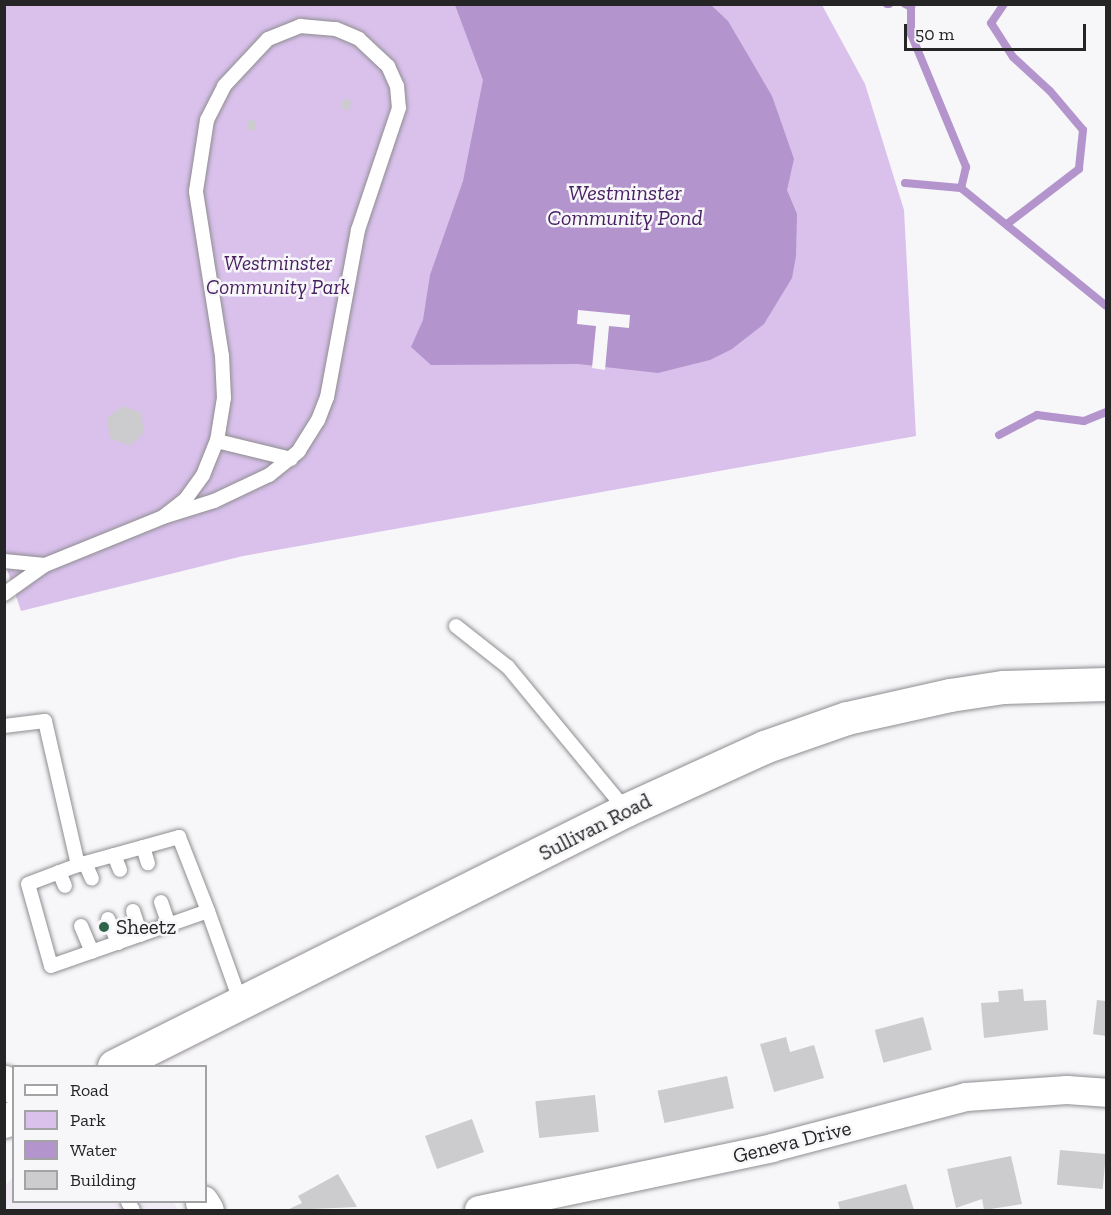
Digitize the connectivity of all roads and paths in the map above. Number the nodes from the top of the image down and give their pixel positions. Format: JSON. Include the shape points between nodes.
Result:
{"nodes":[{"id":1,"x":217,"y":441,"type":"junction"},
{"id":2,"x":291,"y":459,"type":"junction"},
{"id":3,"x":163,"y":517,"type":"junction"},
{"id":4,"x":4,"y":561,"type":"edge"},
{"id":5,"x":45,"y":565,"type":"junction"},
{"id":6,"x":4,"y":594,"type":"edge"},
{"id":7,"x":456,"y":627,"type":"dead end"},
{"id":8,"x":1107,"y":684,"type":"edge"},
{"id":9,"x":4,"y":726,"type":"edge"},
{"id":10,"x":626,"y":810,"type":"junction"},
{"id":11,"x":143,"y":847,"type":"junction"},
{"id":12,"x":114,"y":855,"type":"junction"},
{"id":13,"x":148,"y":863,"type":"dead end"},
{"id":14,"x":82,"y":864,"type":"junction"},
{"id":15,"x":120,"y":870,"type":"dead end"},
{"id":16,"x":59,"y":872,"type":"junction"},
{"id":17,"x":92,"y":879,"type":"dead end"},
{"id":18,"x":65,"y":886,"type":"dead end"},
{"id":19,"x":161,"y":902,"type":"dead end"},
{"id":20,"x":133,"y":910,"type":"dead end"},
{"id":21,"x":208,"y":911,"type":"junction"},
{"id":22,"x":108,"y":919,"type":"dead end"},
{"id":23,"x":169,"y":925,"type":"junction"},
{"id":24,"x":81,"y":926,"type":"dead end"},
{"id":25,"x":141,"y":935,"type":"junction"},
{"id":26,"x":118,"y":943,"type":"junction"},
{"id":27,"x":92,"y":952,"type":"junction"},
{"id":28,"x":241,"y":1004,"type":"junction"},
{"id":29,"x":119,"y":1065,"type":"edge"},
{"id":30,"x":1107,"y":1093,"type":"edge"},
{"id":31,"x":479,"y":1210,"type":"edge"}],
"edges":[{"from":1,"to":2,"type":"lane"},
{"from":1,"to":2,"type":"lane","via":[[224,398],[222,356],[196,191],[203,137],[224,86],[255,50],[290,28],[325,26],[360,39],[380,56],[397,86],[399,108],[356,240],[327,398],[306,441]]},
{"from":1,"to":3,"type":"lane","via":[[195,487]]},
{"from":2,"to":3,"type":"lane","via":[[242,489]]},
{"from":3,"to":5,"type":"lane"},
{"from":4,"to":5,"type":"lane"},
{"from":5,"to":6,"type":"lane"},
{"from":7,"to":10,"type":"lane","via":[[508,667]]},
{"from":8,"to":10,"type":"main road","name":"Sullivan Road","via":[[1003,687],[847,718],[764,747]]},
{"from":9,"to":14,"type":"lane","via":[[45,722]]},
{"from":10,"to":28,"type":"main road","name":"Sullivan Road"},
{"from":11,"to":12,"type":"lane"},
{"from":11,"to":13,"type":"lane"},
{"from":11,"to":21,"type":"lane","via":[[179,837]]},
{"from":12,"to":14,"type":"lane"},
{"from":12,"to":15,"type":"lane"},
{"from":14,"to":16,"type":"lane"},
{"from":14,"to":17,"type":"lane"},
{"from":16,"to":18,"type":"lane"},
{"from":16,"to":27,"type":"lane","via":[[28,884],[51,966]]},
{"from":19,"to":23,"type":"lane"},
{"from":20,"to":25,"type":"lane"},
{"from":21,"to":23,"type":"lane"},
{"from":21,"to":28,"type":"lane"},
{"from":22,"to":26,"type":"lane"},
{"from":23,"to":25,"type":"lane"},
{"from":24,"to":27,"type":"lane"},
{"from":25,"to":26,"type":"lane"},
{"from":26,"to":27,"type":"lane"},
{"from":28,"to":29,"type":"main road","name":"Sullivan Road"},
{"from":30,"to":31,"type":"street","name":"Geneva Drive","via":[[1067,1090],[966,1098],[772,1148]]}]}
